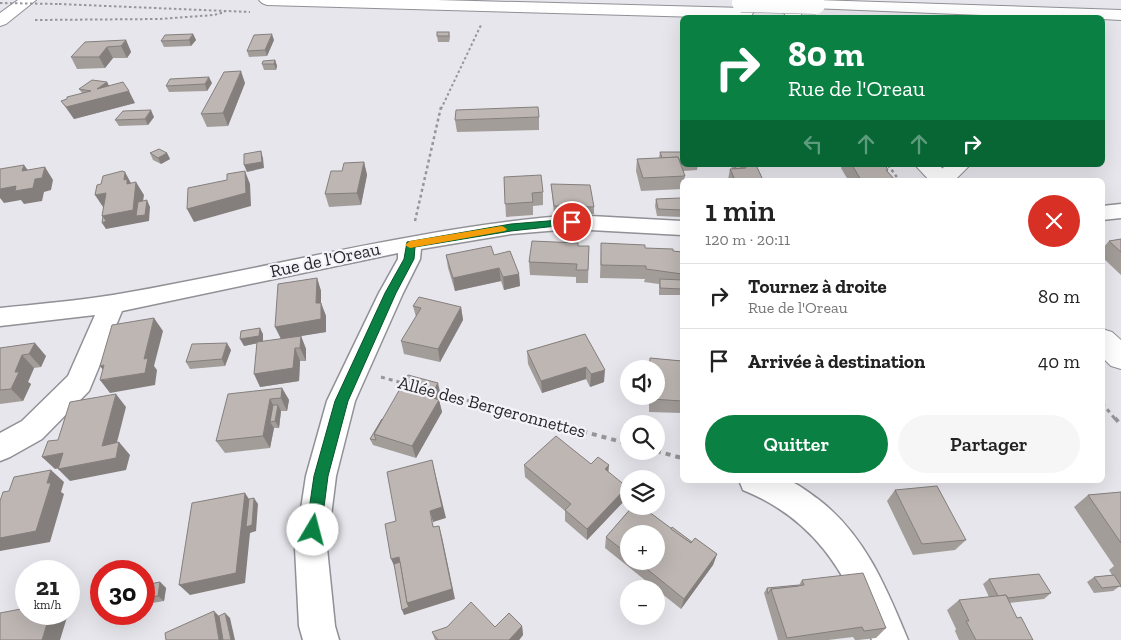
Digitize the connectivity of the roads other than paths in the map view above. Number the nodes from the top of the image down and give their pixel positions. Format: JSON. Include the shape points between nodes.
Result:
{"nodes":[{"id":1,"x":28,"y":0,"type":"edge"},
{"id":2,"x":267,"y":0,"type":"edge"},
{"id":3,"x":627,"y":0,"type":"edge"},
{"id":4,"x":785,"y":0,"type":"edge"},
{"id":5,"x":743,"y":8,"type":"junction"},
{"id":6,"x":819,"y":13,"type":"edge"},
{"id":7,"x":790,"y":15,"type":"edge"},
{"id":8,"x":796,"y":15,"type":"edge"},
{"id":9,"x":804,"y":15,"type":"edge"},
{"id":10,"x":843,"y":15,"type":"edge"},
{"id":11,"x":1121,"y":15,"type":"edge"},
{"id":12,"x":1,"y":21,"type":"edge"},
{"id":13,"x":1105,"y":24,"type":"edge"},
{"id":14,"x":1121,"y":25,"type":"edge"},
{"id":15,"x":928,"y":167,"type":"edge"},
{"id":16,"x":956,"y":167,"type":"edge"},
{"id":17,"x":940,"y":178,"type":"edge"},
{"id":18,"x":944,"y":178,"type":"edge"},
{"id":19,"x":680,"y":228,"type":"edge"},
{"id":20,"x":410,"y":244,"type":"junction"},
{"id":21,"x":112,"y":304,"type":"junction"},
{"id":22,"x":0,"y":317,"type":"edge"},
{"id":23,"x":1105,"y":342,"type":"edge"},
{"id":24,"x":1121,"y":358,"type":"edge"},
{"id":25,"x":0,"y":448,"type":"edge"},
{"id":26,"x":762,"y":483,"type":"edge"},
{"id":27,"x":321,"y":640,"type":"edge"},
{"id":28,"x":890,"y":640,"type":"edge"}],
"edges":[{"from":1,"to":12,"type":"main road"},
{"from":2,"to":5,"type":"main road"},
{"from":3,"to":5,"type":"main road"},
{"from":4,"to":8,"type":"main road"},
{"from":5,"to":6,"type":"main road","bridge":true},
{"from":5,"to":7,"type":"main road"},
{"from":6,"to":9,"type":"main road"},
{"from":6,"to":10,"type":"main road"},
{"from":6,"to":11,"type":"main road"},
{"from":13,"to":14,"type":"main road"},
{"from":15,"to":17,"type":"main road"},
{"from":16,"to":18,"type":"main road"},
{"from":19,"to":20,"type":"street","name":"Rue de l'Oreau","via":[[572,222],[511,227]]},
{"from":20,"to":21,"type":"street","name":"Rue de l'Oreau"},
{"from":20,"to":27,"type":"street","via":[[409,259],[342,401],[321,476],[311,548]]},
{"from":21,"to":22,"type":"street","name":"Rue de l'Oreau"},
{"from":21,"to":25,"type":"street","via":[[79,383],[32,430]]},
{"from":23,"to":24,"type":"main road"},
{"from":26,"to":28,"type":"street","via":[[796,502],[831,532],[856,566]]}]}
